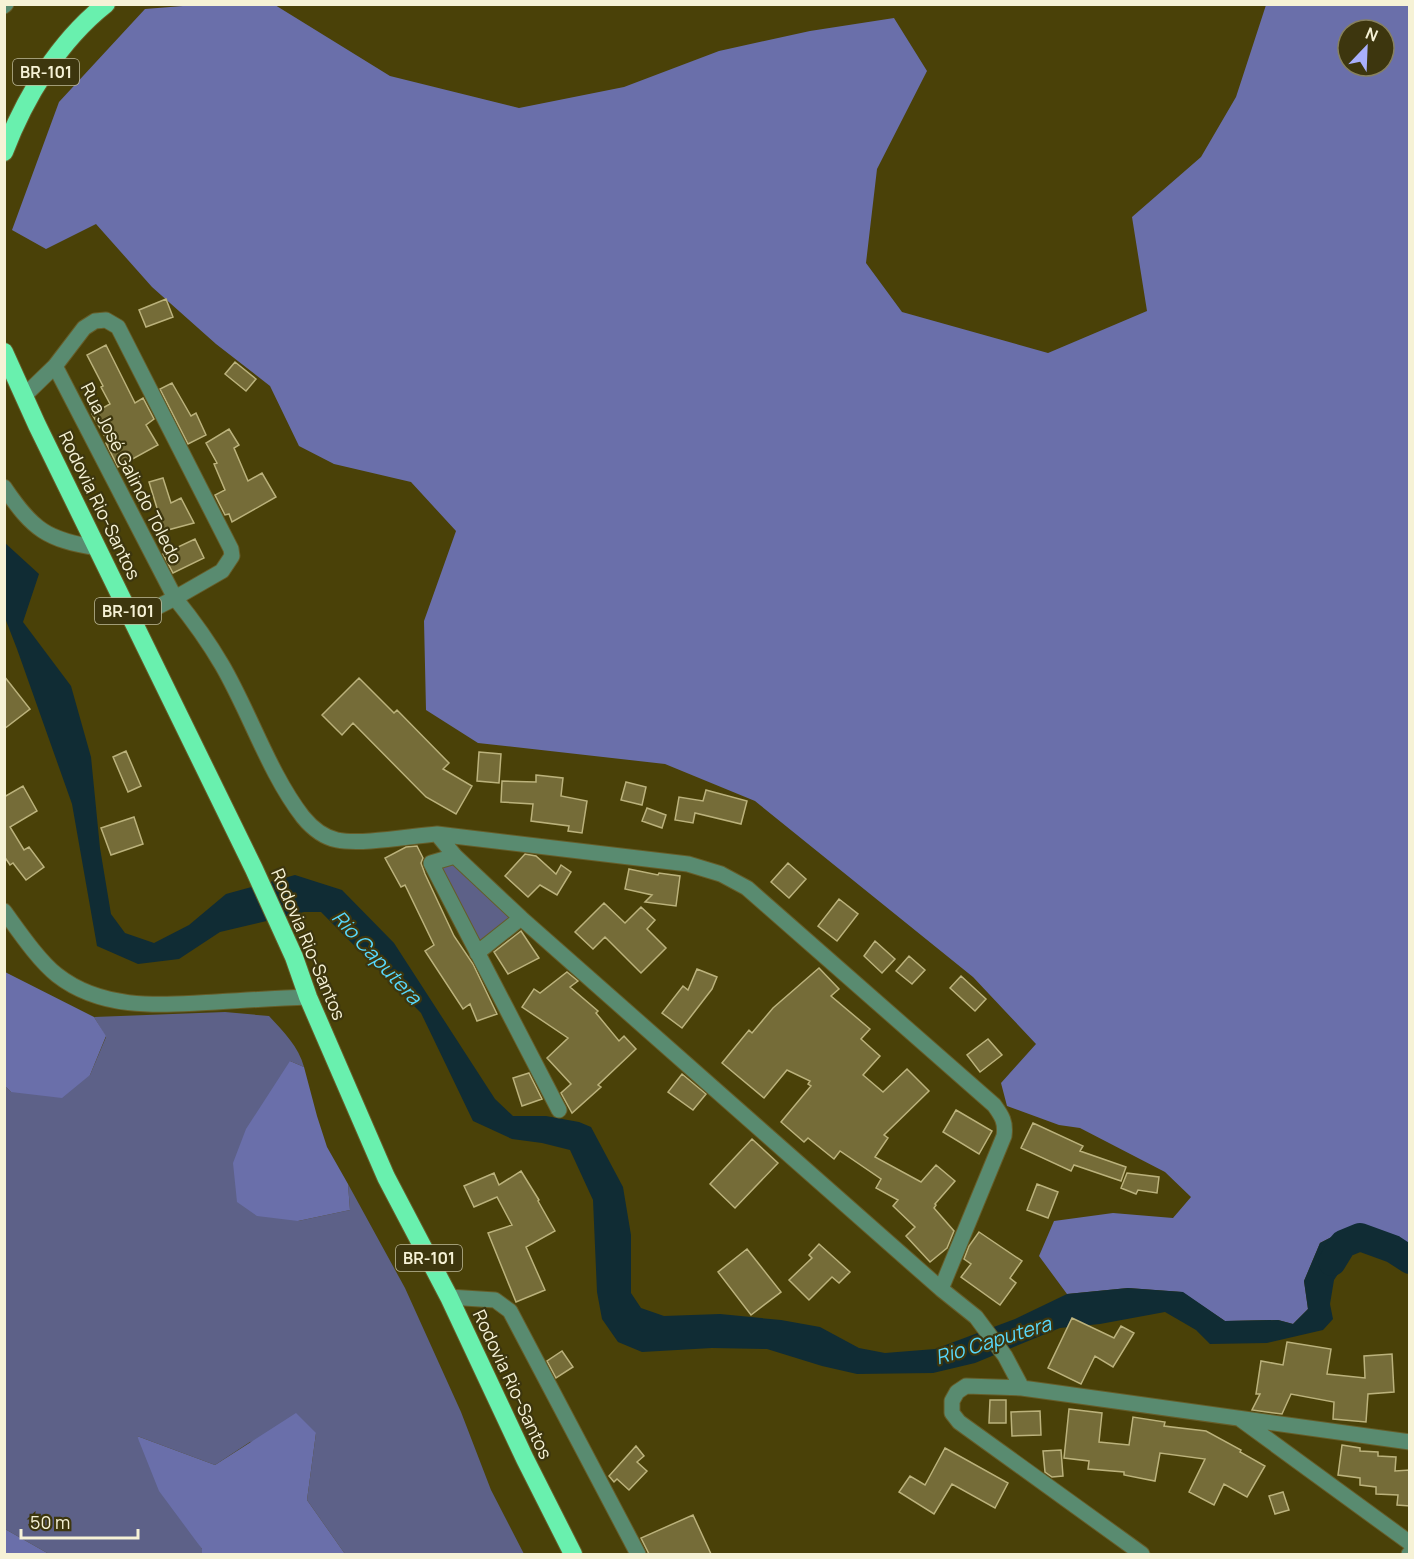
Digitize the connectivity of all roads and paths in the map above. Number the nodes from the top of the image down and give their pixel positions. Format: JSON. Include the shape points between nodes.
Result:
{"nodes":[{"id":1,"x":106,"y":4,"type":"edge"},
{"id":2,"x":4,"y":152,"type":"edge"},
{"id":3,"x":4,"y":352,"type":"edge"},
{"id":4,"x":54,"y":366,"type":"junction"},
{"id":5,"x":24,"y":396,"type":"junction"},
{"id":6,"x":4,"y":487,"type":"edge"},
{"id":7,"x":98,"y":548,"type":"junction"},
{"id":8,"x":175,"y":598,"type":"junction"},
{"id":9,"x":132,"y":620,"type":"junction"},
{"id":10,"x":437,"y":834,"type":"junction"},
{"id":11,"x":454,"y":856,"type":"junction"},
{"id":12,"x":4,"y":910,"type":"edge"},
{"id":13,"x":520,"y":918,"type":"junction"},
{"id":14,"x":477,"y":952,"type":"junction"},
{"id":15,"x":308,"y":996,"type":"junction"},
{"id":16,"x":559,"y":1110,"type":"dead end"},
{"id":17,"x":941,"y":1289,"type":"junction"},
{"id":18,"x":450,"y":1297,"type":"junction"},
{"id":19,"x":1022,"y":1388,"type":"junction"},
{"id":20,"x":1238,"y":1418,"type":"junction"},
{"id":21,"x":1410,"y":1442,"type":"edge"},
{"id":22,"x":1410,"y":1543,"type":"edge"},
{"id":23,"x":573,"y":1554,"type":"edge"},
{"id":24,"x":638,"y":1554,"type":"edge"},
{"id":25,"x":1142,"y":1554,"type":"edge"}],
"edges":[{"from":1,"to":2,"type":"highway","number":"BR-101","via":[[60,51],[34,88]]},
{"from":3,"to":5,"type":"highway","name":"Rodovia Rio-Santos","number":"BR-101"},
{"from":4,"to":5,"type":"street"},
{"from":4,"to":8,"type":"street","name":"Rua José Galindo Toledo"},
{"from":4,"to":8,"type":"street","via":[[84,328],[95,321],[106,320],[118,327],[231,549],[232,556],[222,571]]},
{"from":5,"to":7,"type":"highway","name":"Rodovia Rio-Santos","number":"BR-101"},
{"from":6,"to":7,"type":"street","via":[[21,513],[50,537]]},
{"from":7,"to":9,"type":"highway","name":"Rodovia Rio-Santos","number":"BR-101"},
{"from":8,"to":9,"type":"street"},
{"from":8,"to":10,"type":"street","name":"Rua José Galindo Toledo","via":[[222,665],[282,783],[304,818],[321,834],[337,840]]},
{"from":9,"to":15,"type":"highway","name":"Rodovia Rio-Santos","number":"BR-101","via":[[254,869]]},
{"from":10,"to":11,"type":"street"},
{"from":10,"to":17,"type":"street","name":"Rua José Galindo Toledo","via":[[688,864],[722,874],[747,888],[994,1105],[1003,1117],[1004,1136]]},
{"from":11,"to":13,"type":"street"},
{"from":11,"to":14,"type":"street","via":[[431,863]]},
{"from":12,"to":15,"type":"street","via":[[56,974],[82,991],[106,999],[153,1005]]},
{"from":13,"to":14,"type":"street"},
{"from":13,"to":17,"type":"street"},
{"from":14,"to":16,"type":"street"},
{"from":15,"to":18,"type":"highway","name":"Rodovia Rio-Santos","number":"BR-101","via":[[386,1177]]},
{"from":17,"to":19,"type":"street","via":[[976,1317],[1005,1356]]},
{"from":18,"to":23,"type":"highway","name":"Rodovia Rio-Santos","number":"BR-101"},
{"from":18,"to":24,"type":"street","via":[[495,1300],[510,1311]]},
{"from":19,"to":20,"type":"street"},
{"from":19,"to":25,"type":"street","via":[[966,1386],[952,1401],[952,1413],[959,1422]]},
{"from":20,"to":21,"type":"street"},
{"from":20,"to":22,"type":"street"}]}
